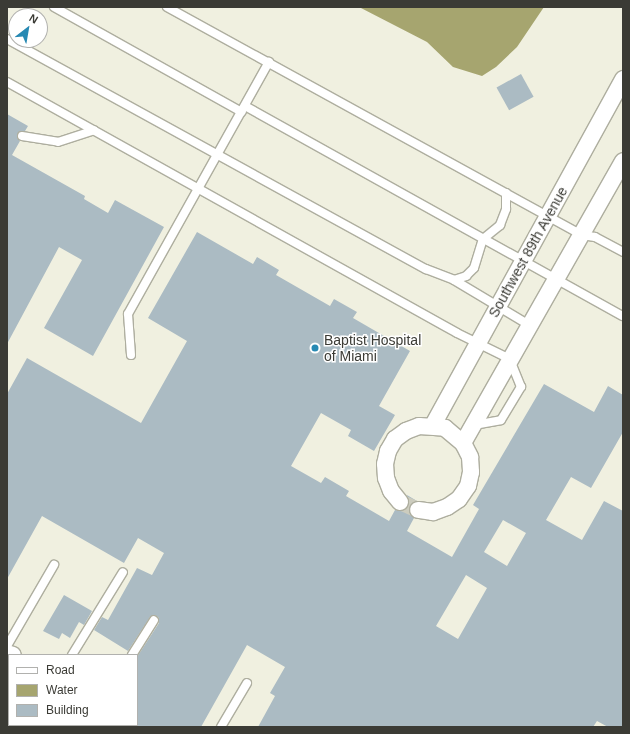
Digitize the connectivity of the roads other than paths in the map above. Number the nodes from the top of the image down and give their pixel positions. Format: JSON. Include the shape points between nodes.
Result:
{"nodes":[{"id":1,"x":54,"y":7,"type":"edge"},
{"id":2,"x":167,"y":7,"type":"edge"},
{"id":3,"x":7,"y":39,"type":"edge"},
{"id":4,"x":269,"y":62,"type":"junction"},
{"id":5,"x":623,"y":80,"type":"edge"},
{"id":6,"x":7,"y":82,"type":"edge"},
{"id":7,"x":243,"y":109,"type":"junction"},
{"id":8,"x":94,"y":130,"type":"junction"},
{"id":9,"x":22,"y":136,"type":"dead end"},
{"id":10,"x":219,"y":154,"type":"junction"},
{"id":11,"x":623,"y":161,"type":"edge"},
{"id":12,"x":199,"y":188,"type":"junction"},
{"id":13,"x":506,"y":193,"type":"junction"},
{"id":14,"x":548,"y":216,"type":"junction"},
{"id":15,"x":582,"y":235,"type":"junction"},
{"id":16,"x":483,"y":239,"type":"junction"},
{"id":17,"x":623,"y":252,"type":"edge"},
{"id":18,"x":524,"y":260,"type":"junction"},
{"id":19,"x":558,"y":278,"type":"junction"},
{"id":20,"x":454,"y":280,"type":"junction"},
{"id":21,"x":497,"y":308,"type":"junction"},
{"id":22,"x":623,"y":316,"type":"edge"},
{"id":23,"x":531,"y":326,"type":"junction"},
{"id":24,"x":478,"y":342,"type":"junction"},
{"id":25,"x":131,"y":355,"type":"dead end"},
{"id":26,"x":511,"y":361,"type":"junction"},
{"id":27,"x":433,"y":425,"type":"junction"},
{"id":28,"x":474,"y":425,"type":"junction"},
{"id":29,"x":463,"y":443,"type":"junction"},
{"id":30,"x":400,"y":502,"type":"tunnel mouth"},
{"id":31,"x":418,"y":510,"type":"tunnel mouth"},
{"id":32,"x":54,"y":565,"type":"dead end"},
{"id":33,"x":123,"y":572,"type":"dead end"},
{"id":34,"x":154,"y":620,"type":"dead end"},
{"id":35,"x":7,"y":646,"type":"edge"},
{"id":36,"x":73,"y":654,"type":"edge"},
{"id":37,"x":133,"y":654,"type":"edge"},
{"id":38,"x":247,"y":683,"type":"dead end"},
{"id":39,"x":221,"y":727,"type":"edge"}],
"edges":[{"from":1,"to":7,"type":"lane"},
{"from":2,"to":4,"type":"lane"},
{"from":3,"to":10,"type":"lane"},
{"from":4,"to":7,"type":"lane"},
{"from":4,"to":13,"type":"lane"},
{"from":5,"to":14,"type":"street","name":"Southwest 89th Avenue"},
{"from":6,"to":8,"type":"lane"},
{"from":7,"to":10,"type":"lane"},
{"from":7,"to":16,"type":"lane"},
{"from":8,"to":9,"type":"lane","via":[[58,142]]},
{"from":8,"to":12,"type":"lane"},
{"from":10,"to":12,"type":"lane"},
{"from":10,"to":20,"type":"lane","via":[[426,269]]},
{"from":11,"to":15,"type":"street"},
{"from":12,"to":24,"type":"lane","via":[[456,333]]},
{"from":12,"to":25,"type":"lane","via":[[128,314]]},
{"from":13,"to":14,"type":"lane"},
{"from":13,"to":16,"type":"lane","via":[[504,218],[500,225]]},
{"from":14,"to":15,"type":"lane"},
{"from":14,"to":18,"type":"street","name":"Southwest 89th Avenue"},
{"from":15,"to":17,"type":"lane","via":[[595,237]]},
{"from":15,"to":19,"type":"street"},
{"from":16,"to":18,"type":"lane"},
{"from":16,"to":20,"type":"lane","via":[[474,268],[466,276]]},
{"from":18,"to":19,"type":"lane"},
{"from":18,"to":21,"type":"street","name":"Southwest 89th Avenue"},
{"from":19,"to":22,"type":"lane"},
{"from":19,"to":23,"type":"street"},
{"from":20,"to":21,"type":"lane"},
{"from":21,"to":23,"type":"lane"},
{"from":21,"to":24,"type":"street","name":"Southwest 89th Avenue"},
{"from":23,"to":26,"type":"street"},
{"from":24,"to":26,"type":"lane"},
{"from":24,"to":27,"type":"street","name":"Southwest 89th Avenue"},
{"from":26,"to":28,"type":"street"},
{"from":26,"to":28,"type":"lane","via":[[521,387],[501,420]]},
{"from":27,"to":29,"type":"street","via":[[445,428]]},
{"from":27,"to":30,"type":"street","via":[[419,426],[406,431],[395,439],[388,451],[385,464],[386,478],[391,491]]},
{"from":28,"to":29,"type":"street"},
{"from":29,"to":31,"type":"street","via":[[470,457],[471,472],[468,486],[459,499],[447,507],[433,512]]},
{"from":32,"to":35,"type":"lane"},
{"from":33,"to":36,"type":"lane"},
{"from":34,"to":37,"type":"lane"},
{"from":38,"to":39,"type":"lane"}]}
